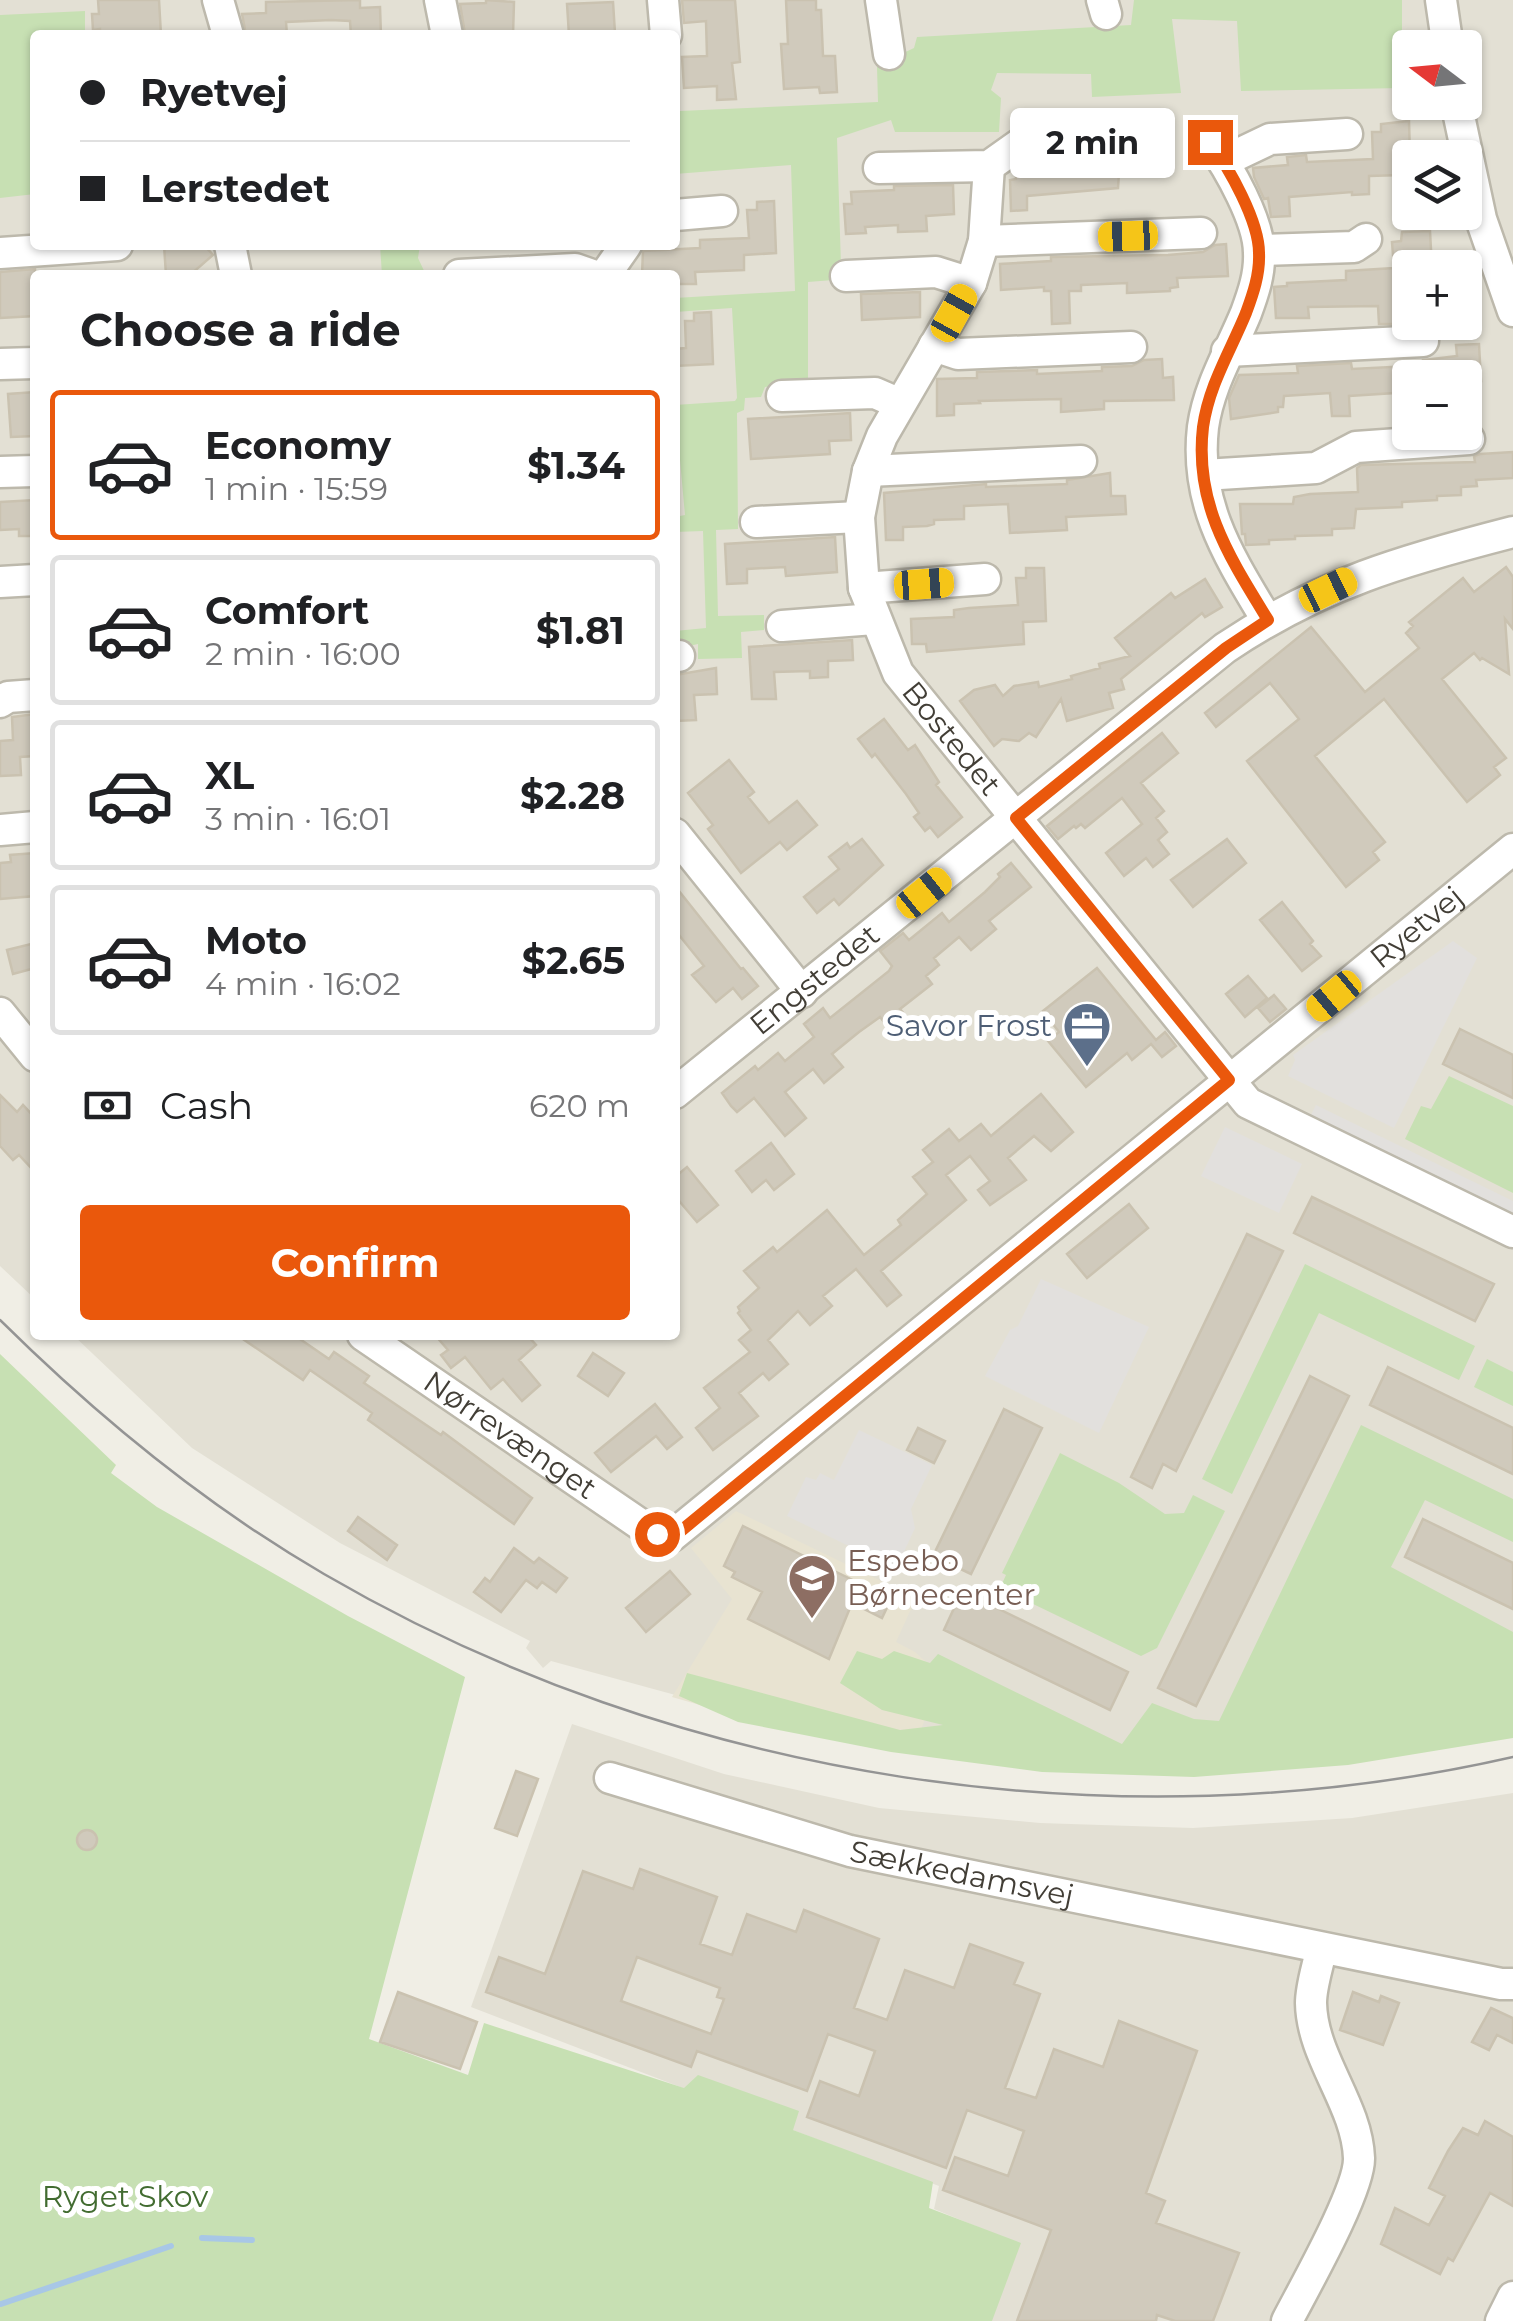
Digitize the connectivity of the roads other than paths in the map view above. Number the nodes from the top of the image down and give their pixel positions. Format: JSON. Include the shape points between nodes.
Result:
{"nodes":[{"id":1,"x":218,"y":0,"type":"edge"},
{"id":2,"x":440,"y":0,"type":"edge"},
{"id":3,"x":663,"y":0,"type":"edge"},
{"id":4,"x":881,"y":0,"type":"edge"},
{"id":5,"x":1441,"y":0,"type":"edge"},
{"id":6,"x":227,"y":30,"type":"edge"},
{"id":7,"x":446,"y":30,"type":"edge"},
{"id":8,"x":666,"y":30,"type":"edge"},
{"id":9,"x":1445,"y":30,"type":"edge"},
{"id":10,"x":889,"y":54,"type":"dead end"},
{"id":11,"x":1460,"y":120,"type":"edge"},
{"id":12,"x":1108,"y":133,"type":"dead end"},
{"id":13,"x":1347,"y":134,"type":"dead end"},
{"id":14,"x":989,"y":166,"type":"junction"},
{"id":15,"x":879,"y":168,"type":"dead end"},
{"id":16,"x":722,"y":211,"type":"dead end"},
{"id":17,"x":680,"y":215,"type":"edge"},
{"id":18,"x":1201,"y":233,"type":"dead end"},
{"id":19,"x":1366,"y":239,"type":"dead end"},
{"id":20,"x":984,"y":242,"type":"junction"},
{"id":21,"x":44,"y":250,"type":"edge"},
{"id":22,"x":1260,"y":250,"type":"junction"},
{"id":23,"x":0,"y":253,"type":"edge"},
{"id":24,"x":846,"y":276,"type":"dead end"},
{"id":25,"x":970,"y":283,"type":"junction"},
{"id":26,"x":1513,"y":310,"type":"edge"},
{"id":27,"x":1423,"y":341,"type":"dead end"},
{"id":28,"x":934,"y":346,"type":"junction"},
{"id":29,"x":1131,"y":347,"type":"dead end"},
{"id":30,"x":1227,"y":351,"type":"junction"},
{"id":31,"x":30,"y":362,"type":"edge"},
{"id":32,"x":0,"y":364,"type":"edge"},
{"id":33,"x":782,"y":396,"type":"dead end"},
{"id":34,"x":898,"y":403,"type":"junction"},
{"id":35,"x":1392,"y":444,"type":"edge"},
{"id":36,"x":1081,"y":461,"type":"dead end"},
{"id":37,"x":30,"y":471,"type":"edge"},
{"id":38,"x":868,"y":471,"type":"junction"},
{"id":39,"x":0,"y":472,"type":"edge"},
{"id":40,"x":1204,"y":476,"type":"junction"},
{"id":41,"x":859,"y":517,"type":"junction"},
{"id":42,"x":756,"y":522,"type":"dead end"},
{"id":43,"x":1513,"y":532,"type":"edge"},
{"id":44,"x":985,"y":579,"type":"dead end"},
{"id":45,"x":30,"y":580,"type":"edge"},
{"id":46,"x":0,"y":582,"type":"edge"},
{"id":47,"x":864,"y":588,"type":"junction"},
{"id":48,"x":874,"y":619,"type":"junction"},
{"id":49,"x":1268,"y":620,"type":"junction"},
{"id":50,"x":782,"y":626,"type":"dead end"},
{"id":51,"x":30,"y":696,"type":"edge"},
{"id":52,"x":0,"y":702,"type":"edge"},
{"id":53,"x":1016,"y":818,"type":"junction"},
{"id":54,"x":30,"y":827,"type":"edge"},
{"id":55,"x":0,"y":830,"type":"edge"},
{"id":56,"x":680,"y":840,"type":"edge"},
{"id":57,"x":1513,"y":849,"type":"edge"},
{"id":58,"x":802,"y":992,"type":"junction"},
{"id":59,"x":0,"y":1013,"type":"edge"},
{"id":60,"x":30,"y":1050,"type":"edge"},
{"id":61,"x":1229,"y":1080,"type":"junction"},
{"id":62,"x":680,"y":1089,"type":"edge"},
{"id":63,"x":1513,"y":1232,"type":"edge"},
{"id":64,"x":376,"y":1340,"type":"edge"},
{"id":65,"x":657,"y":1534,"type":"joint"},
{"id":66,"x":610,"y":1778,"type":"dead end"},
{"id":67,"x":1321,"y":1950,"type":"junction"},
{"id":68,"x":1513,"y":1984,"type":"edge"},
{"id":69,"x":1513,"y":2298,"type":"edge"},
{"id":70,"x":1287,"y":2321,"type":"edge"},
{"id":71,"x":1501,"y":2321,"type":"edge"}],
"edges":[{"from":1,"to":6,"type":"street"},
{"from":2,"to":7,"type":"street"},
{"from":3,"to":8,"type":"street"},
{"from":4,"to":10,"type":"street"},
{"from":5,"to":9,"type":"street"},
{"from":11,"to":26,"type":"street","via":[[1481,220]]},
{"from":12,"to":14,"type":"street","via":[[1030,137]]},
{"from":13,"to":22,"type":"street","via":[[1270,139],[1217,152]]},
{"from":14,"to":15,"type":"street"},
{"from":14,"to":20,"type":"street","name":"Bostedet"},
{"from":16,"to":17,"type":"street"},
{"from":18,"to":20,"type":"street"},
{"from":19,"to":22,"type":"street","via":[[1354,247]]},
{"from":20,"to":25,"type":"street","name":"Bostedet"},
{"from":21,"to":23,"type":"street"},
{"from":22,"to":30,"type":"street","via":[[1256,283]]},
{"from":24,"to":25,"type":"street","via":[[936,272]]},
{"from":25,"to":28,"type":"street","name":"Bostedet"},
{"from":27,"to":30,"type":"street"},
{"from":28,"to":29,"type":"street","via":[[958,354]]},
{"from":28,"to":34,"type":"street","name":"Bostedet"},
{"from":30,"to":40,"type":"street","via":[[1209,394]]},
{"from":31,"to":32,"type":"street"},
{"from":33,"to":34,"type":"street","via":[[875,393]]},
{"from":34,"to":38,"type":"street","name":"Bostedet"},
{"from":35,"to":40,"type":"street","via":[[1356,447],[1316,468]]},
{"from":36,"to":38,"type":"street"},
{"from":37,"to":39,"type":"street"},
{"from":38,"to":41,"type":"street","name":"Bostedet"},
{"from":40,"to":49,"type":"street","via":[[1221,544]]},
{"from":41,"to":42,"type":"street"},
{"from":41,"to":47,"type":"street","name":"Bostedet"},
{"from":43,"to":49,"type":"street","name":"Engstedet","via":[[1359,576]]},
{"from":44,"to":47,"type":"street"},
{"from":45,"to":46,"type":"street"},
{"from":47,"to":48,"type":"street","name":"Bostedet"},
{"from":48,"to":50,"type":"street"},
{"from":48,"to":53,"type":"street","name":"Bostedet","via":[[898,673]]},
{"from":49,"to":53,"type":"street","name":"Engstedet"},
{"from":51,"to":52,"type":"street"},
{"from":53,"to":58,"type":"street","name":"Engstedet"},
{"from":53,"to":61,"type":"street","name":"Bostedet"},
{"from":54,"to":55,"type":"street"},
{"from":56,"to":58,"type":"street"},
{"from":57,"to":61,"type":"street","name":"Ryetvej"},
{"from":58,"to":62,"type":"street","name":"Engstedet"},
{"from":59,"to":60,"type":"street"},
{"from":61,"to":63,"type":"street","via":[[1248,1103]]},
{"from":61,"to":65,"type":"street","name":"Ryetvej","via":[[682,1530]]},
{"from":64,"to":65,"type":"street","name":"Nørrevænget"},
{"from":66,"to":67,"type":"street","name":"Sækkedamsvej","via":[[860,1854]]},
{"from":67,"to":68,"type":"street","name":"Sækkedamsvej"},
{"from":67,"to":70,"type":"street","via":[[1310,2001],[1314,2029],[1356,2136],[1359,2162]]},
{"from":69,"to":71,"type":"street"}]}
